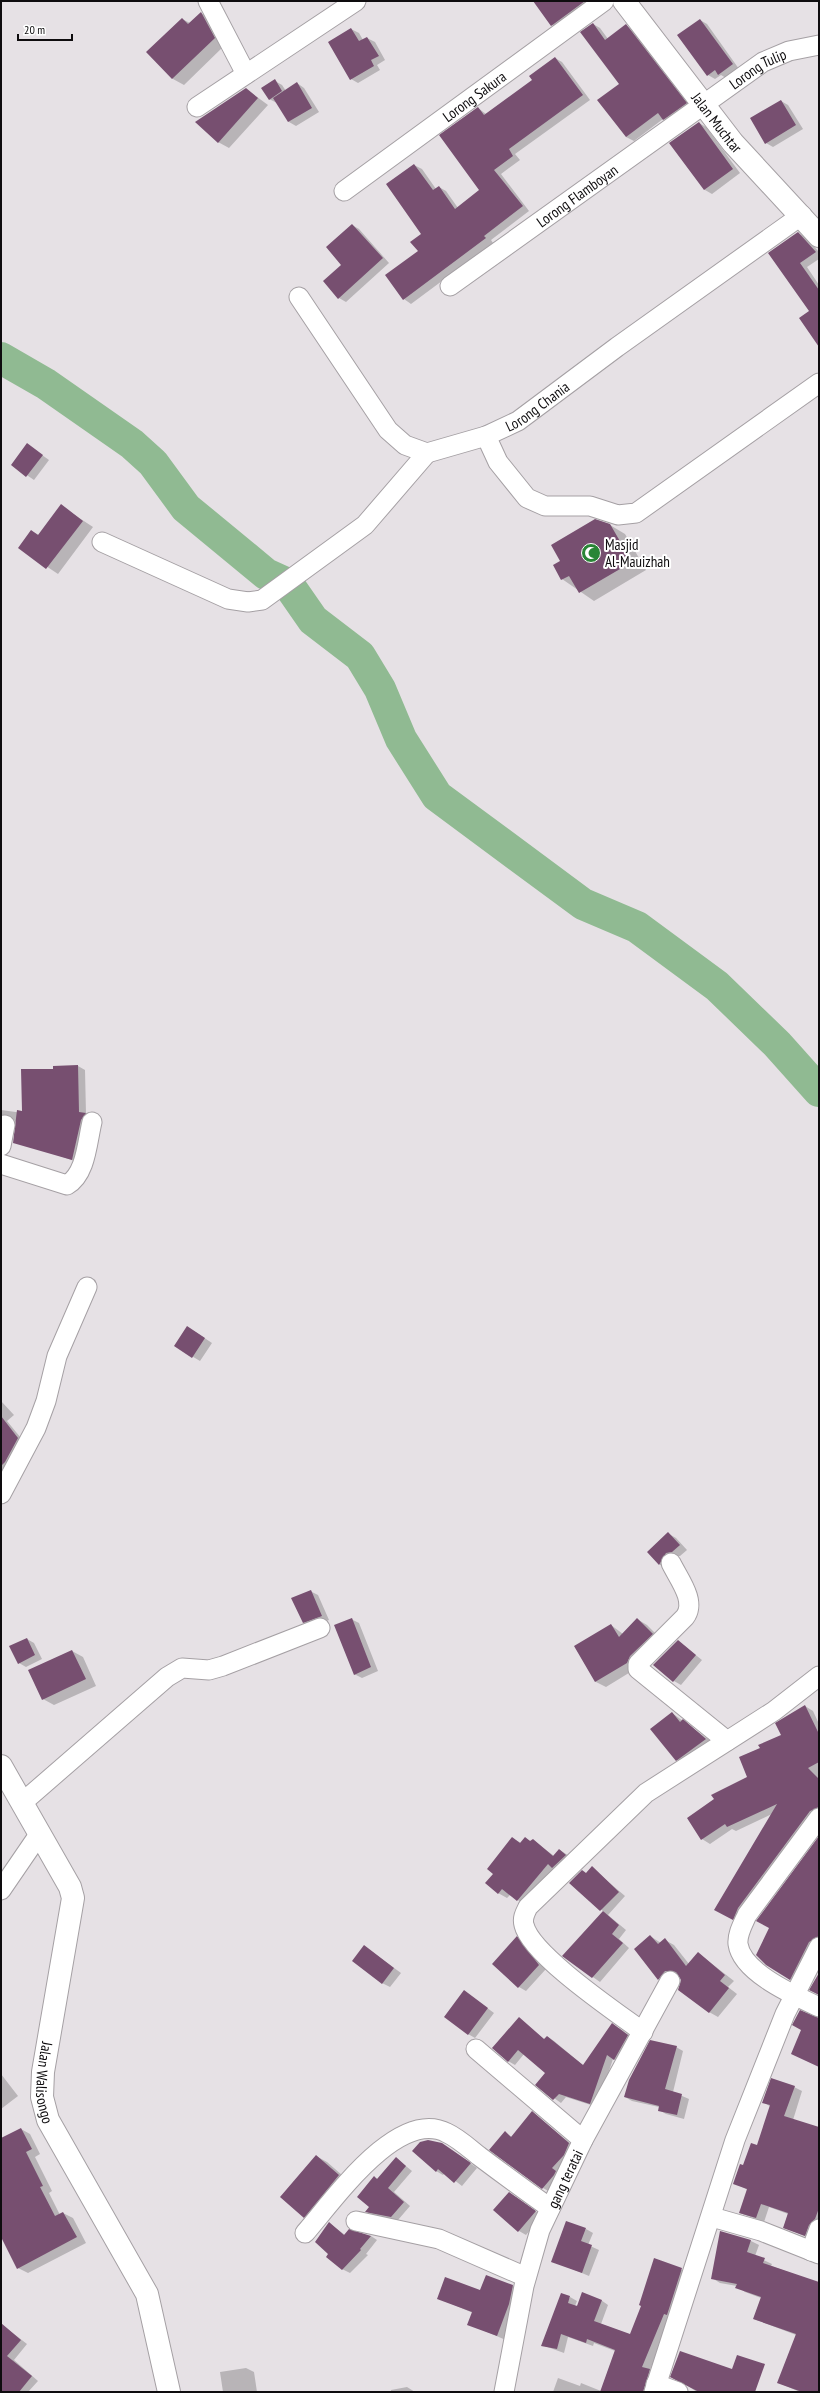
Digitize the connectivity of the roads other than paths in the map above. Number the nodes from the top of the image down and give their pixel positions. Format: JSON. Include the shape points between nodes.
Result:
{"nodes":[{"id":1,"x":208,"y":1,"type":"edge"},
{"id":2,"x":356,"y":1,"type":"edge"},
{"id":3,"x":604,"y":1,"type":"edge"},
{"id":4,"x":624,"y":1,"type":"edge"},
{"id":5,"x":819,"y":45,"type":"edge"},
{"id":6,"x":246,"y":74,"type":"junction"},
{"id":7,"x":703,"y":105,"type":"junction"},
{"id":8,"x":197,"y":107,"type":"dead end"},
{"id":9,"x":344,"y":191,"type":"dead end"},
{"id":10,"x":802,"y":215,"type":"junction"},
{"id":11,"x":819,"y":236,"type":"edge"},
{"id":12,"x":450,"y":286,"type":"dead end"},
{"id":13,"x":299,"y":297,"type":"dead end"},
{"id":14,"x":819,"y":383,"type":"edge"},
{"id":15,"x":486,"y":436,"type":"junction"},
{"id":16,"x":427,"y":453,"type":"junction"},
{"id":17,"x":102,"y":542,"type":"dead end"},
{"id":18,"x":92,"y":1122,"type":"dead end"},
{"id":19,"x":5,"y":1125,"type":"dead end"},
{"id":20,"x":1,"y":1146,"type":"edge"},
{"id":21,"x":1,"y":1164,"type":"edge"},
{"id":22,"x":87,"y":1287,"type":"dead end"},
{"id":23,"x":1,"y":1494,"type":"edge"},
{"id":24,"x":671,"y":1562,"type":"dead end"},
{"id":25,"x":320,"y":1628,"type":"dead end"},
{"id":26,"x":819,"y":1676,"type":"edge"},
{"id":27,"x":727,"y":1741,"type":"junction"},
{"id":28,"x":1,"y":1766,"type":"edge"},
{"id":29,"x":23,"y":1802,"type":"junction"},
{"id":30,"x":819,"y":1818,"type":"edge"},
{"id":31,"x":40,"y":1832,"type":"junction"},
{"id":32,"x":1,"y":1890,"type":"edge"},
{"id":33,"x":819,"y":1947,"type":"edge"},
{"id":34,"x":670,"y":1981,"type":"dead end"},
{"id":35,"x":795,"y":1996,"type":"junction"},
{"id":36,"x":819,"y":2007,"type":"edge"},
{"id":37,"x":642,"y":2032,"type":"junction"},
{"id":38,"x":476,"y":2049,"type":"dead end"},
{"id":39,"x":583,"y":2140,"type":"junction"},
{"id":40,"x":550,"y":2208,"type":"junction"},
{"id":41,"x":712,"y":2217,"type":"junction"},
{"id":42,"x":356,"y":2221,"type":"dead end"},
{"id":43,"x":819,"y":2229,"type":"edge"},
{"id":44,"x":305,"y":2233,"type":"dead end"},
{"id":45,"x":815,"y":2253,"type":"edge"},
{"id":46,"x":526,"y":2277,"type":"junction"},
{"id":47,"x":655,"y":2388,"type":"edge"},
{"id":48,"x":169,"y":2392,"type":"edge"},
{"id":49,"x":504,"y":2392,"type":"edge"},
{"id":50,"x":678,"y":2392,"type":"edge"}],
"edges":[{"from":1,"to":6,"type":"street"},
{"from":2,"to":6,"type":"street"},
{"from":3,"to":9,"type":"street","name":"Lorong Sakura"},
{"from":4,"to":7,"type":"street","name":"Jalan Muchtar"},
{"from":5,"to":7,"type":"street","name":"Lorong Tulip","via":[[789,51],[763,62]]},
{"from":6,"to":8,"type":"street"},
{"from":7,"to":10,"type":"street","name":"Jalan Muchtar","via":[[733,143]]},
{"from":7,"to":12,"type":"street","name":"Lorong Flamboyan"},
{"from":10,"to":11,"type":"street","name":"Jalan Muchtar"},
{"from":10,"to":15,"type":"street","name":"Lorong Chania","via":[[518,421]]},
{"from":13,"to":16,"type":"street","via":[[388,430],[405,445]]},
{"from":14,"to":15,"type":"street","via":[[636,513],[618,514],[590,506],[545,506],[527,498],[498,462]]},
{"from":15,"to":16,"type":"street","name":"Lorong Chania"},
{"from":16,"to":17,"type":"street","via":[[365,524],[262,600],[232,600]]},
{"from":18,"to":21,"type":"street","via":[[81,1170],[67,1185]]},
{"from":19,"to":20,"type":"street"},
{"from":22,"to":23,"type":"street","via":[[57,1356],[46,1401],[36,1428]]},
{"from":24,"to":27,"type":"street","via":[[690,1602],[690,1610],[638,1664],[638,1668]]},
{"from":25,"to":29,"type":"street","via":[[210,1670],[180,1669]]},
{"from":26,"to":27,"type":"street","via":[[774,1711]]},
{"from":27,"to":37,"type":"street","via":[[646,1793],[528,1907],[524,1917],[524,1925],[531,1937],[558,1965]]},
{"from":28,"to":29,"type":"street","name":"Jalan Walisongo"},
{"from":29,"to":31,"type":"street","name":"Jalan Walisongo"},
{"from":30,"to":35,"type":"street","via":[[747,1915],[740,1930],[738,1944],[743,1957],[754,1970]]},
{"from":31,"to":32,"type":"street"},
{"from":31,"to":48,"type":"street","name":"Jalan Walisongo","via":[[70,1887],[73,1898],[43,2072],[42,2097],[48,2120],[147,2294]]},
{"from":33,"to":35,"type":"street"},
{"from":34,"to":37,"type":"street","name":"gang teratai"},
{"from":35,"to":36,"type":"street"},
{"from":35,"to":41,"type":"street","via":[[785,2014],[735,2140]]},
{"from":37,"to":39,"type":"street","name":"gang teratai"},
{"from":38,"to":39,"type":"street"},
{"from":39,"to":40,"type":"street","name":"gang teratai"},
{"from":40,"to":44,"type":"street","via":[[447,2133],[426,2128],[399,2137],[377,2152]]},
{"from":40,"to":46,"type":"street","name":"gang teratai","via":[[540,2230]]},
{"from":41,"to":45,"type":"street","via":[[761,2231]]},
{"from":41,"to":47,"type":"street"},
{"from":42,"to":46,"type":"street","via":[[439,2239]]},
{"from":43,"to":45,"type":"street"},
{"from":46,"to":49,"type":"street","name":"gang teratai"},
{"from":47,"to":50,"type":"street"}]}
